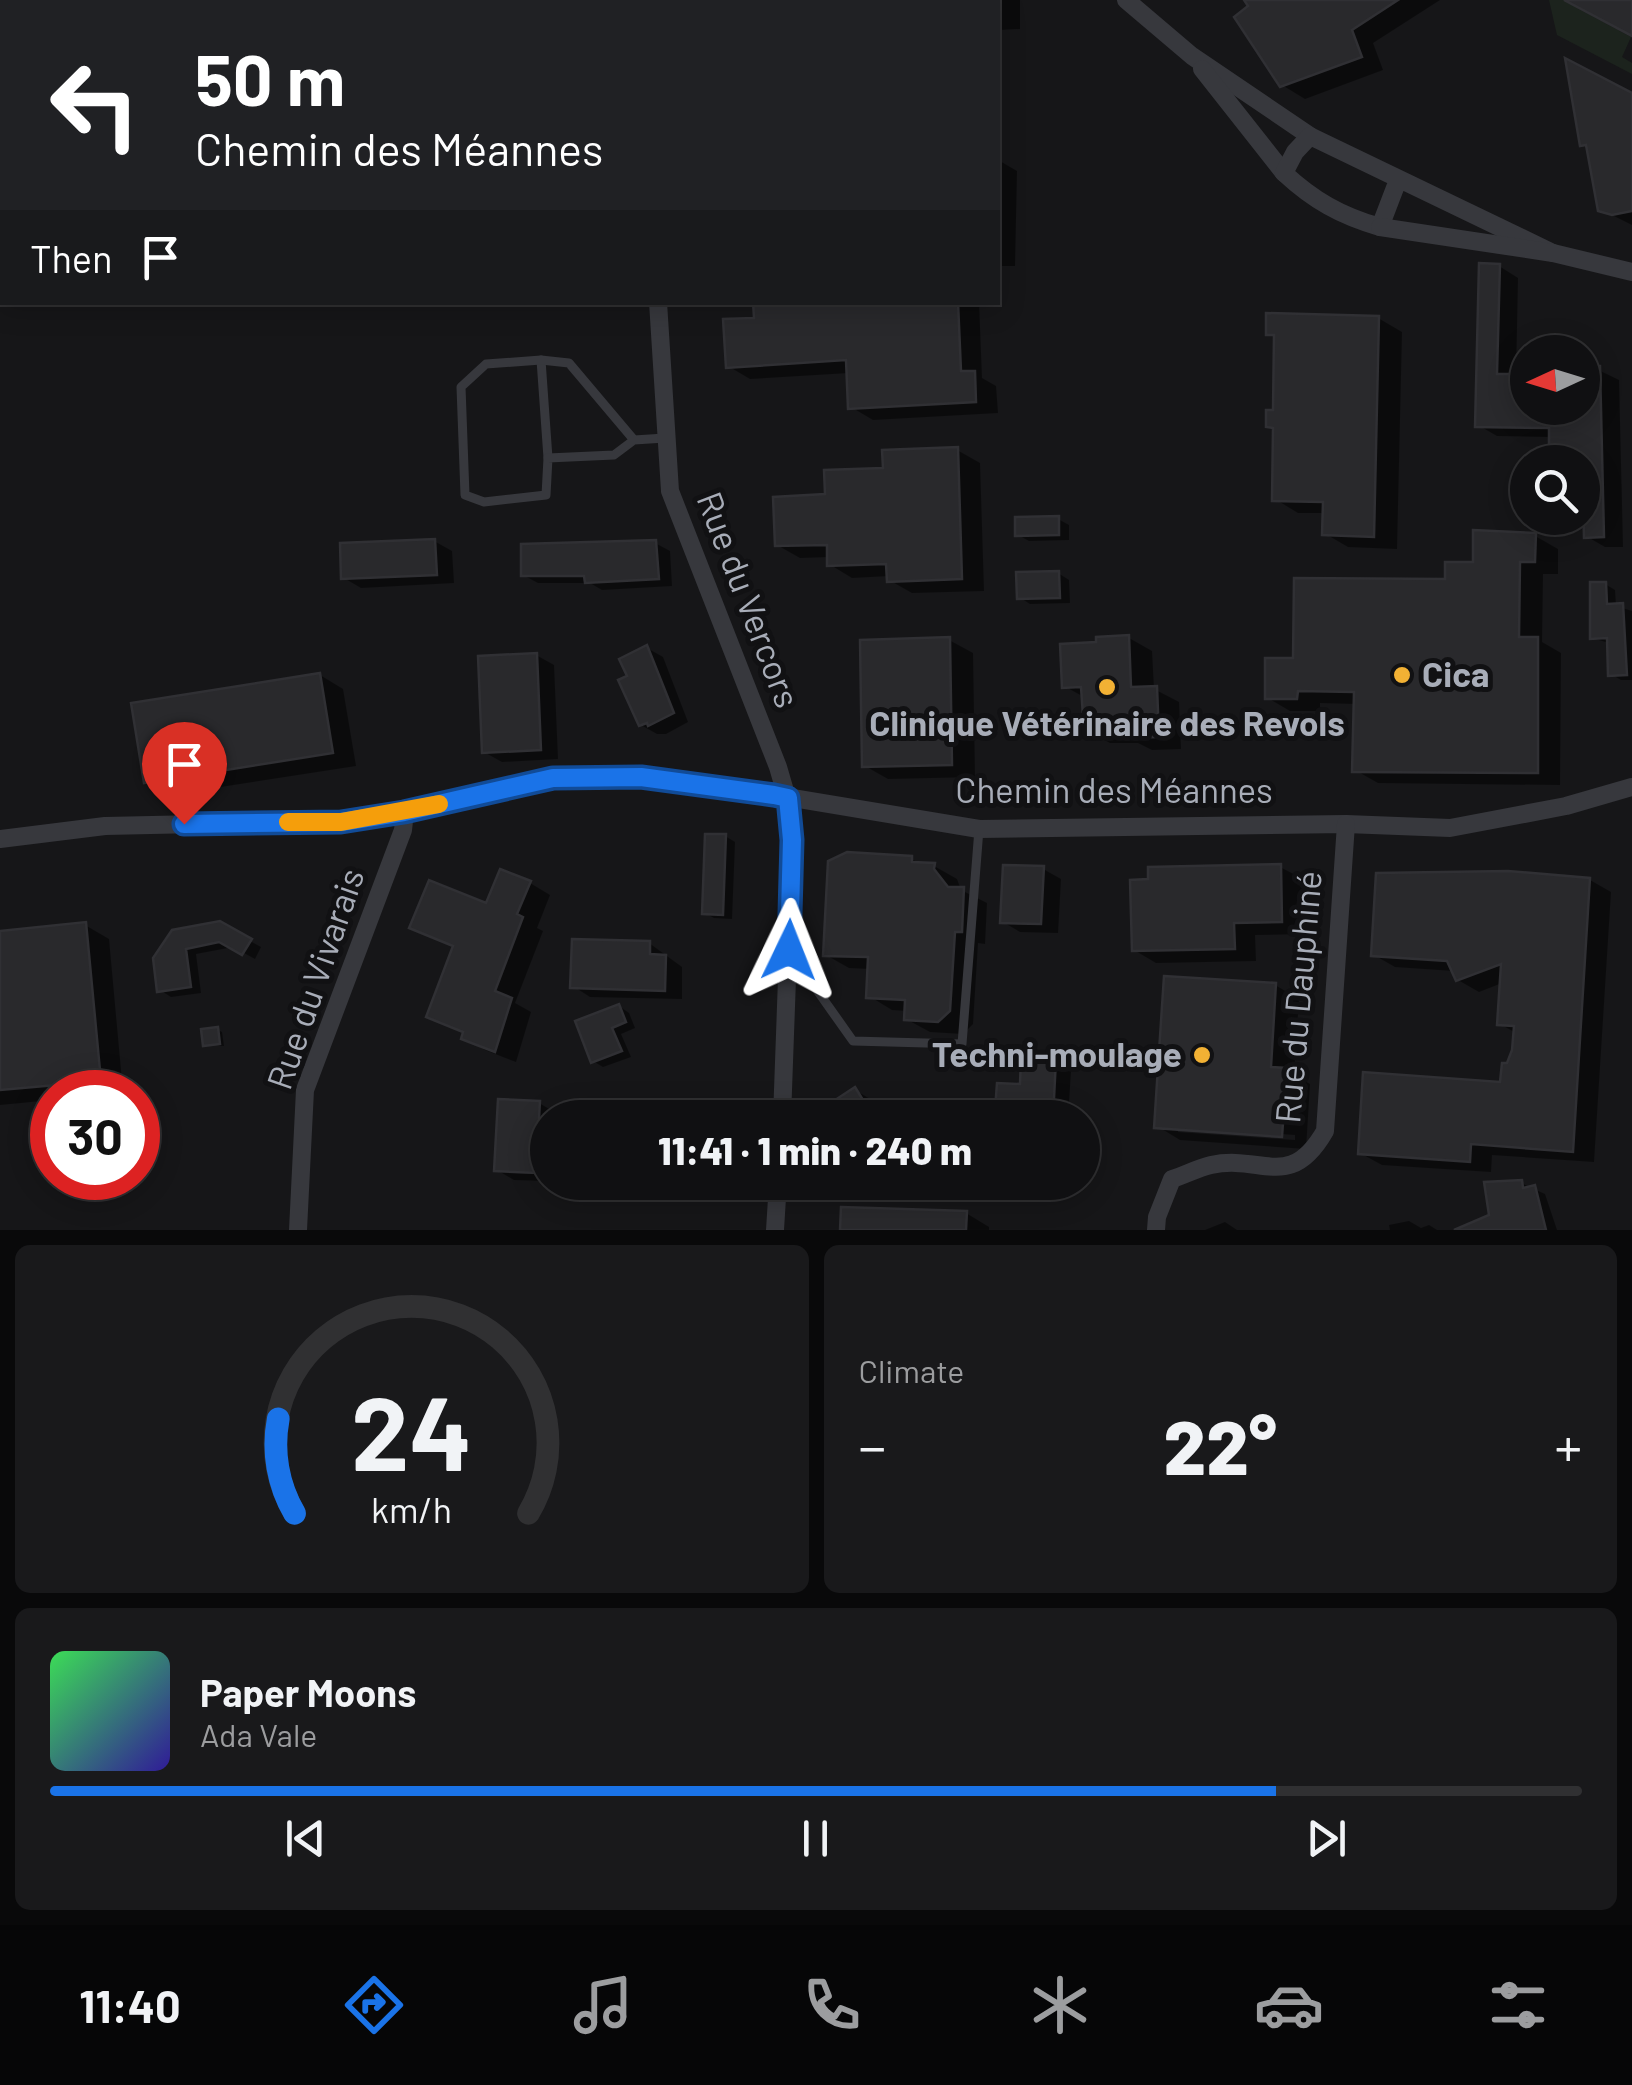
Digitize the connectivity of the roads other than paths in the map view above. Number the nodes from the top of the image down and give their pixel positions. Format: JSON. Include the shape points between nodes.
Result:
{"nodes":[{"id":1,"x":1126,"y":0,"type":"edge"},
{"id":2,"x":1192,"y":56,"type":"junction"},
{"id":3,"x":1310,"y":136,"type":"junction"},
{"id":4,"x":1284,"y":173,"type":"junction"},
{"id":5,"x":1398,"y":180,"type":"junction"},
{"id":6,"x":1380,"y":227,"type":"junction"},
{"id":7,"x":1554,"y":253,"type":"junction"},
{"id":8,"x":1632,"y":272,"type":"edge"},
{"id":9,"x":658,"y":305,"type":"edge"},
{"id":10,"x":542,"y":360,"type":"junction"},
{"id":11,"x":665,"y":438,"type":"junction"},
{"id":12,"x":634,"y":440,"type":"junction"},
{"id":13,"x":548,"y":458,"type":"junction"},
{"id":14,"x":1632,"y":787,"type":"edge"},
{"id":15,"x":788,"y":798,"type":"junction"},
{"id":16,"x":404,"y":812,"type":"junction"},
{"id":17,"x":1346,"y":824,"type":"junction"},
{"id":18,"x":978,"y":829,"type":"junction"},
{"id":19,"x":0,"y":839,"type":"edge"},
{"id":20,"x":789,"y":950,"type":"junction"},
{"id":21,"x":783,"y":1100,"type":"edge"},
{"id":22,"x":777,"y":1200,"type":"edge"},
{"id":23,"x":298,"y":1230,"type":"edge"},
{"id":24,"x":775,"y":1230,"type":"edge"},
{"id":25,"x":1156,"y":1230,"type":"edge"}],
"edges":[{"from":1,"to":2,"type":"street"},
{"from":2,"to":3,"type":"street"},
{"from":2,"to":4,"type":"street"},
{"from":3,"to":4,"type":"street"},
{"from":3,"to":5,"type":"street"},
{"from":4,"to":6,"type":"street","via":[[1312,199]]},
{"from":5,"to":6,"type":"street"},
{"from":5,"to":7,"type":"street"},
{"from":6,"to":7,"type":"street"},
{"from":7,"to":8,"type":"street"},
{"from":9,"to":11,"type":"street","name":"Rue du Vercors"},
{"from":10,"to":12,"type":"lane","via":[[568,363]]},
{"from":10,"to":13,"type":"lane"},
{"from":10,"to":13,"type":"lane","via":[[486,364],[461,387],[466,496],[484,502],[546,495]]},
{"from":11,"to":12,"type":"lane"},
{"from":11,"to":15,"type":"street","name":"Rue du Vercors","via":[[678,517]]},
{"from":12,"to":13,"type":"lane","via":[[614,455]]},
{"from":14,"to":17,"type":"street","name":"Chemin des Méannes","via":[[1450,828]]},
{"from":15,"to":16,"type":"street","name":"Chemin des Méannes","via":[[641,777],[553,778]]},
{"from":15,"to":18,"type":"street","name":"Chemin des Méannes"},
{"from":15,"to":20,"type":"street","name":"Rue du Vercors"},
{"from":16,"to":19,"type":"street","name":"Chemin des Méannes","via":[[341,822],[106,826]]},
{"from":16,"to":23,"type":"street","name":"Rue du Vivarais","via":[[403,830],[305,1090]]},
{"from":17,"to":18,"type":"street","name":"Chemin des Méannes"},
{"from":17,"to":25,"type":"street","name":"Rue du Dauphiné","via":[[1326,1132],[1313,1153],[1290,1167],[1213,1164],[1172,1179]]},
{"from":18,"to":20,"type":"lane","via":[[962,1044],[852,1040]]},
{"from":20,"to":21,"type":"street","name":"Rue du Vercors"},
{"from":22,"to":24,"type":"street"}]}
